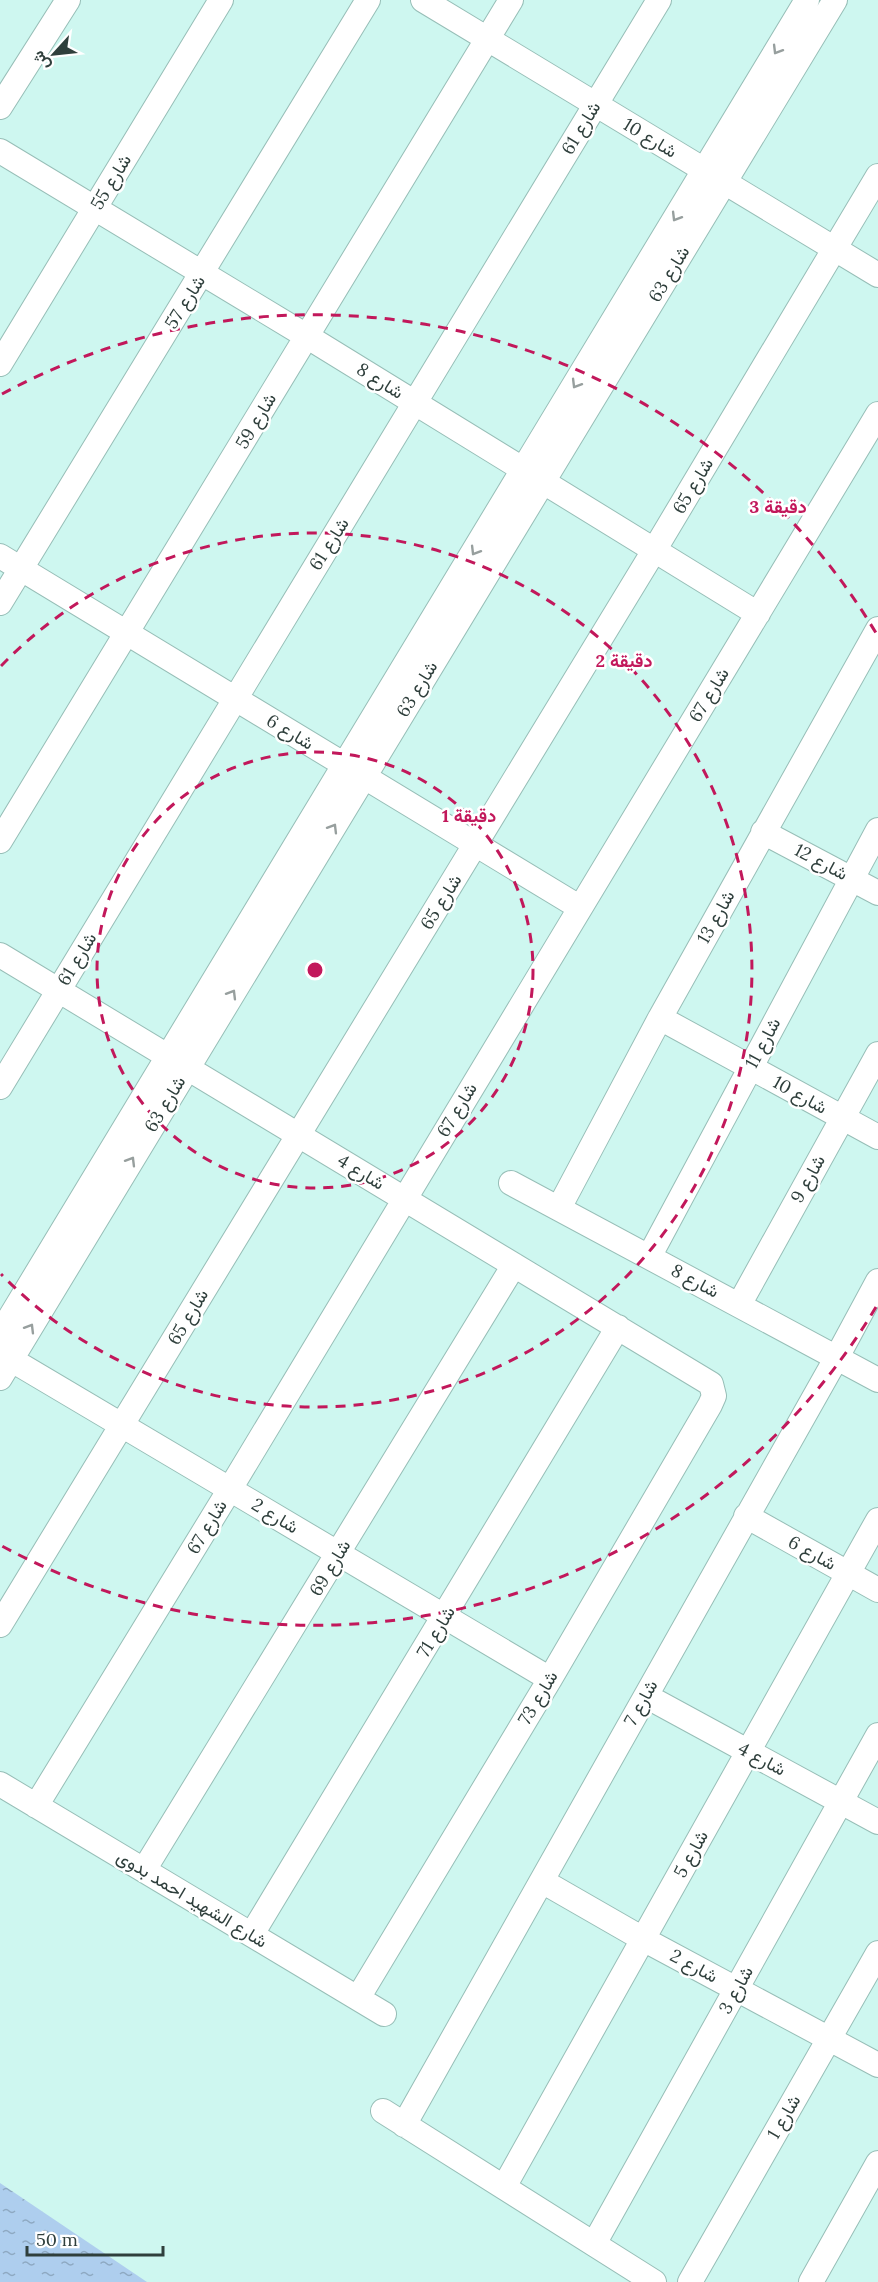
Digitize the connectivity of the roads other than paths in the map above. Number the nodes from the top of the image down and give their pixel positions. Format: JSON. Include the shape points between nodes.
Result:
{"nodes":[{"id":1,"x":68,"y":0,"type":"edge"},
{"id":2,"x":220,"y":0,"type":"edge"},
{"id":3,"x":368,"y":0,"type":"edge"},
{"id":4,"x":423,"y":0,"type":"edge"},
{"id":5,"x":511,"y":0,"type":"edge"},
{"id":6,"x":659,"y":0,"type":"edge"},
{"id":7,"x":807,"y":0,"type":"edge"},
{"id":8,"x":835,"y":0,"type":"edge"},
{"id":9,"x":488,"y":38,"type":"junction"},
{"id":10,"x":596,"y":105,"type":"junction"},
{"id":11,"x":0,"y":107,"type":"edge"},
{"id":12,"x":0,"y":151,"type":"edge"},
{"id":13,"x":878,"y":176,"type":"edge"},
{"id":14,"x":715,"y":177,"type":"junction"},
{"id":15,"x":96,"y":208,"type":"junction"},
{"id":16,"x":834,"y":249,"type":"junction"},
{"id":17,"x":202,"y":273,"type":"junction"},
{"id":18,"x":878,"y":275,"type":"edge"},
{"id":19,"x":308,"y":337,"type":"junction"},
{"id":20,"x":0,"y":364,"type":"edge"},
{"id":21,"x":416,"y":403,"type":"junction"},
{"id":22,"x":878,"y":414,"type":"edge"},
{"id":23,"x":533,"y":476,"type":"junction"},
{"id":24,"x":655,"y":549,"type":"junction"},
{"id":25,"x":0,"y":556,"type":"edge"},
{"id":26,"x":21,"y":569,"type":"junction"},
{"id":27,"x":0,"y":603,"type":"edge"},
{"id":28,"x":758,"y":614,"type":"junction"},
{"id":29,"x":878,"y":629,"type":"edge"},
{"id":30,"x":127,"y":632,"type":"junction"},
{"id":31,"x":872,"y":654,"type":"edge"},
{"id":32,"x":235,"y":698,"type":"junction"},
{"id":33,"x":355,"y":771,"type":"junction"},
{"id":34,"x":878,"y":830,"type":"edge"},
{"id":35,"x":763,"y":832,"type":"junction"},
{"id":36,"x":0,"y":841,"type":"edge"},
{"id":37,"x":476,"y":844,"type":"junction"},
{"id":38,"x":851,"y":879,"type":"junction"},
{"id":39,"x":878,"y":893,"type":"edge"},
{"id":40,"x":579,"y":907,"type":"junction"},
{"id":41,"x":0,"y":955,"type":"edge"},
{"id":42,"x":58,"y":990,"type":"junction"},
{"id":43,"x":660,"y":1018,"type":"junction"},
{"id":44,"x":878,"y":1054,"type":"edge"},
{"id":45,"x":178,"y":1062,"type":"junction"},
{"id":46,"x":750,"y":1068,"type":"junction"},
{"id":47,"x":0,"y":1088,"type":"edge"},
{"id":48,"x":842,"y":1118,"type":"junction"},
{"id":49,"x":298,"y":1135,"type":"junction"},
{"id":50,"x":878,"y":1137,"type":"edge"},
{"id":51,"x":511,"y":1183,"type":"dead end"},
{"id":52,"x":404,"y":1198,"type":"junction"},
{"id":53,"x":559,"y":1208,"type":"junction"},
{"id":54,"x":649,"y":1257,"type":"junction"},
{"id":55,"x":514,"y":1264,"type":"junction"},
{"id":56,"x":878,"y":1281,"type":"edge"},
{"id":57,"x":739,"y":1305,"type":"junction"},
{"id":58,"x":618,"y":1327,"type":"junction"},
{"id":59,"x":0,"y":1334,"type":"edge"},
{"id":60,"x":837,"y":1357,"type":"junction"},
{"id":61,"x":4,"y":1364,"type":"edge"},
{"id":62,"x":878,"y":1380,"type":"edge"},
{"id":63,"x":714,"y":1396,"type":"joint"},
{"id":64,"x":122,"y":1425,"type":"junction"},
{"id":65,"x":230,"y":1489,"type":"junction"},
{"id":66,"x":746,"y":1516,"type":"junction"},
{"id":67,"x":878,"y":1520,"type":"edge"},
{"id":68,"x":339,"y":1554,"type":"junction"},
{"id":69,"x":849,"y":1573,"type":"junction"},
{"id":70,"x":878,"y":1590,"type":"edge"},
{"id":71,"x":445,"y":1617,"type":"junction"},
{"id":72,"x":0,"y":1624,"type":"edge"},
{"id":73,"x":550,"y":1679,"type":"junction"},
{"id":74,"x":646,"y":1696,"type":"junction"},
{"id":75,"x":878,"y":1735,"type":"edge"},
{"id":76,"x":748,"y":1752,"type":"junction"},
{"id":77,"x":0,"y":1784,"type":"edge"},
{"id":78,"x":841,"y":1802,"type":"junction"},
{"id":79,"x":36,"y":1806,"type":"junction"},
{"id":80,"x":878,"y":1822,"type":"edge"},
{"id":81,"x":144,"y":1870,"type":"junction"},
{"id":82,"x":542,"y":1881,"type":"junction"},
{"id":83,"x":252,"y":1935,"type":"junction"},
{"id":84,"x":644,"y":1940,"type":"junction"},
{"id":85,"x":878,"y":1953,"type":"edge"},
{"id":86,"x":737,"y":1988,"type":"junction"},
{"id":87,"x":358,"y":1998,"type":"junction"},
{"id":88,"x":384,"y":2014,"type":"dead end"},
{"id":89,"x":829,"y":2039,"type":"junction"},
{"id":90,"x":878,"y":2066,"type":"edge"},
{"id":91,"x":383,"y":2111,"type":"dead end"},
{"id":92,"x":404,"y":2125,"type":"junction"},
{"id":93,"x":878,"y":2163,"type":"edge"},
{"id":94,"x":504,"y":2187,"type":"junction"},
{"id":95,"x":594,"y":2244,"type":"junction"},
{"id":96,"x":654,"y":2282,"type":"edge"},
{"id":97,"x":690,"y":2282,"type":"edge"},
{"id":98,"x":811,"y":2282,"type":"edge"}],
"edges":[{"from":1,"to":11,"type":"street"},
{"from":2,"to":15,"type":"street","name":"شارع 55"},
{"from":3,"to":17,"type":"street","name":"شارع 57"},
{"from":4,"to":9,"type":"street","name":"شارع 10"},
{"from":5,"to":9,"type":"street","name":"شارع 59"},
{"from":6,"to":10,"type":"street","name":"شارع 61"},
{"from":7,"to":14,"type":"street","name":"شارع 63","one_way":true},
{"from":8,"to":14,"type":"street","name":"شارع 63"},
{"from":9,"to":10,"type":"street","name":"شارع 10"},
{"from":9,"to":19,"type":"street","name":"شارع 59"},
{"from":10,"to":14,"type":"street","name":"شارع 10"},
{"from":10,"to":21,"type":"street","name":"شارع 61"},
{"from":12,"to":15,"type":"street","name":"شارع 8"},
{"from":13,"to":16,"type":"street","name":"شارع 65"},
{"from":14,"to":16,"type":"street","name":"شارع 10"},
{"from":14,"to":23,"type":"street","name":"شارع 63"},
{"from":15,"to":17,"type":"street","name":"شارع 8"},
{"from":15,"to":20,"type":"street","name":"شارع 55"},
{"from":16,"to":18,"type":"street","name":"شارع 10"},
{"from":16,"to":24,"type":"street","name":"شارع 65"},
{"from":17,"to":19,"type":"street","name":"شارع 8"},
{"from":17,"to":26,"type":"street","name":"شارع 57"},
{"from":19,"to":21,"type":"street","name":"شارع 8"},
{"from":19,"to":30,"type":"street","name":"شارع 59"},
{"from":21,"to":23,"type":"street","name":"شارع 8"},
{"from":21,"to":32,"type":"street","name":"شارع 61"},
{"from":22,"to":28,"type":"street","name":"شارع 67"},
{"from":23,"to":24,"type":"street","name":"شارع 8"},
{"from":23,"to":33,"type":"street","name":"شارع 63"},
{"from":24,"to":28,"type":"street","name":"شارع 8"},
{"from":24,"to":37,"type":"street","name":"شارع 65"},
{"from":25,"to":26,"type":"street","name":"شارع 6"},
{"from":26,"to":27,"type":"street","name":"شارع 57"},
{"from":26,"to":30,"type":"street","name":"شارع 6"},
{"from":28,"to":40,"type":"street","name":"شارع 67"},
{"from":29,"to":31,"type":"street","name":"شارع 13"},
{"from":30,"to":32,"type":"street","name":"شارع 6"},
{"from":30,"to":36,"type":"street","name":"شارع 59"},
{"from":31,"to":35,"type":"street","name":"شارع 13"},
{"from":32,"to":33,"type":"street","name":"شارع 6"},
{"from":32,"to":42,"type":"street","name":"شارع 61"},
{"from":33,"to":37,"type":"street","name":"شارع 6"},
{"from":33,"to":45,"type":"street","name":"شارع 63"},
{"from":34,"to":38,"type":"street","name":"شارع 11"},
{"from":35,"to":38,"type":"street","name":"شارع 12"},
{"from":35,"to":43,"type":"street","name":"شارع 13"},
{"from":37,"to":40,"type":"street","name":"شارع 6"},
{"from":37,"to":49,"type":"street","name":"شارع 65"},
{"from":38,"to":39,"type":"street","name":"شارع 12"},
{"from":38,"to":46,"type":"street","name":"شارع 11"},
{"from":40,"to":52,"type":"street","name":"شارع 67"},
{"from":41,"to":42,"type":"street","name":"شارع 4"},
{"from":42,"to":45,"type":"street","name":"شارع 4"},
{"from":42,"to":47,"type":"street","name":"شارع 61"},
{"from":43,"to":46,"type":"street","name":"شارع 10"},
{"from":43,"to":53,"type":"street","name":"شارع 13"},
{"from":44,"to":48,"type":"street","name":"شارع 9"},
{"from":45,"to":49,"type":"street","name":"شارع 4"},
{"from":45,"to":59,"type":"street","name":"شارع 63"},
{"from":61,"to":45,"type":"street","name":"شارع 63","one_way":true},
{"from":46,"to":48,"type":"street","name":"شارع 10"},
{"from":46,"to":54,"type":"street","name":"شارع 11"},
{"from":48,"to":50,"type":"street","name":"شارع 10"},
{"from":48,"to":57,"type":"street","name":"شارع 9"},
{"from":49,"to":52,"type":"street","name":"شارع 4"},
{"from":49,"to":64,"type":"street","name":"شارع 65"},
{"from":51,"to":53,"type":"street","name":"شارع 8"},
{"from":52,"to":55,"type":"street","name":"شارع 4"},
{"from":52,"to":65,"type":"street","name":"شارع 67"},
{"from":53,"to":54,"type":"street","name":"شارع 8"},
{"from":54,"to":57,"type":"street","name":"شارع 8"},
{"from":55,"to":58,"type":"street","name":"شارع 4"},
{"from":55,"to":68,"type":"street","name":"شارع 69"},
{"from":56,"to":60,"type":"street","name":"شارع 7"},
{"from":57,"to":60,"type":"street","name":"شارع 8"},
{"from":58,"to":63,"type":"street","name":"شارع 4","via":[[711,1384]]},
{"from":58,"to":71,"type":"street","name":"شارع 71"},
{"from":60,"to":62,"type":"street","name":"شارع 8"},
{"from":60,"to":66,"type":"street","name":"شارع 7"},
{"from":61,"to":64,"type":"street","name":"شارع 2"},
{"from":63,"to":73,"type":"street","name":"شارع 73"},
{"from":64,"to":65,"type":"street","name":"شارع 2"},
{"from":64,"to":72,"type":"street","name":"شارع 65"},
{"from":65,"to":68,"type":"street","name":"شارع 2"},
{"from":65,"to":79,"type":"street","name":"شارع 67"},
{"from":66,"to":69,"type":"street","name":"شارع 6"},
{"from":66,"to":74,"type":"street","name":"شارع 7"},
{"from":67,"to":69,"type":"street","name":"شارع 5"},
{"from":68,"to":71,"type":"street","name":"شارع 2"},
{"from":68,"to":81,"type":"street","name":"شارع 69"},
{"from":69,"to":70,"type":"street","name":"شارع 6"},
{"from":69,"to":76,"type":"street","name":"شارع 5"},
{"from":71,"to":73,"type":"street","name":"شارع 2"},
{"from":71,"to":83,"type":"street","name":"شارع 71"},
{"from":73,"to":87,"type":"street","name":"شارع 73"},
{"from":74,"to":76,"type":"street","name":"شارع 4"},
{"from":74,"to":82,"type":"street","name":"شارع 7"},
{"from":75,"to":78,"type":"street","name":"شارع 3"},
{"from":76,"to":78,"type":"street","name":"شارع 4"},
{"from":76,"to":84,"type":"street","name":"شارع 5"},
{"from":77,"to":79,"type":"street","name":"شارع الشهيد احمد بدوى"},
{"from":78,"to":80,"type":"street","name":"شارع 4"},
{"from":78,"to":86,"type":"street","name":"شارع 3"},
{"from":79,"to":81,"type":"street","name":"شارع الشهيد احمد بدوى"},
{"from":81,"to":83,"type":"street","name":"شارع الشهيد احمد بدوى"},
{"from":82,"to":84,"type":"street","name":"شارع 2"},
{"from":82,"to":92,"type":"street","name":"شارع 7"},
{"from":83,"to":87,"type":"street","name":"شارع الشهيد احمد بدوى"},
{"from":84,"to":86,"type":"street","name":"شارع 2"},
{"from":84,"to":94,"type":"street","name":"شارع 5"},
{"from":85,"to":89,"type":"street","name":"شارع 1"},
{"from":86,"to":89,"type":"street","name":"شارع 2"},
{"from":86,"to":95,"type":"street","name":"شارع 3"},
{"from":87,"to":88,"type":"street","name":"شارع الشهيد احمد بدوى"},
{"from":89,"to":90,"type":"street","name":"شارع 2"},
{"from":89,"to":97,"type":"street","name":"شارع 1"},
{"from":91,"to":92,"type":"street"},
{"from":92,"to":94,"type":"street"},
{"from":93,"to":98,"type":"street"},
{"from":94,"to":95,"type":"street"},
{"from":95,"to":96,"type":"street"}]}
